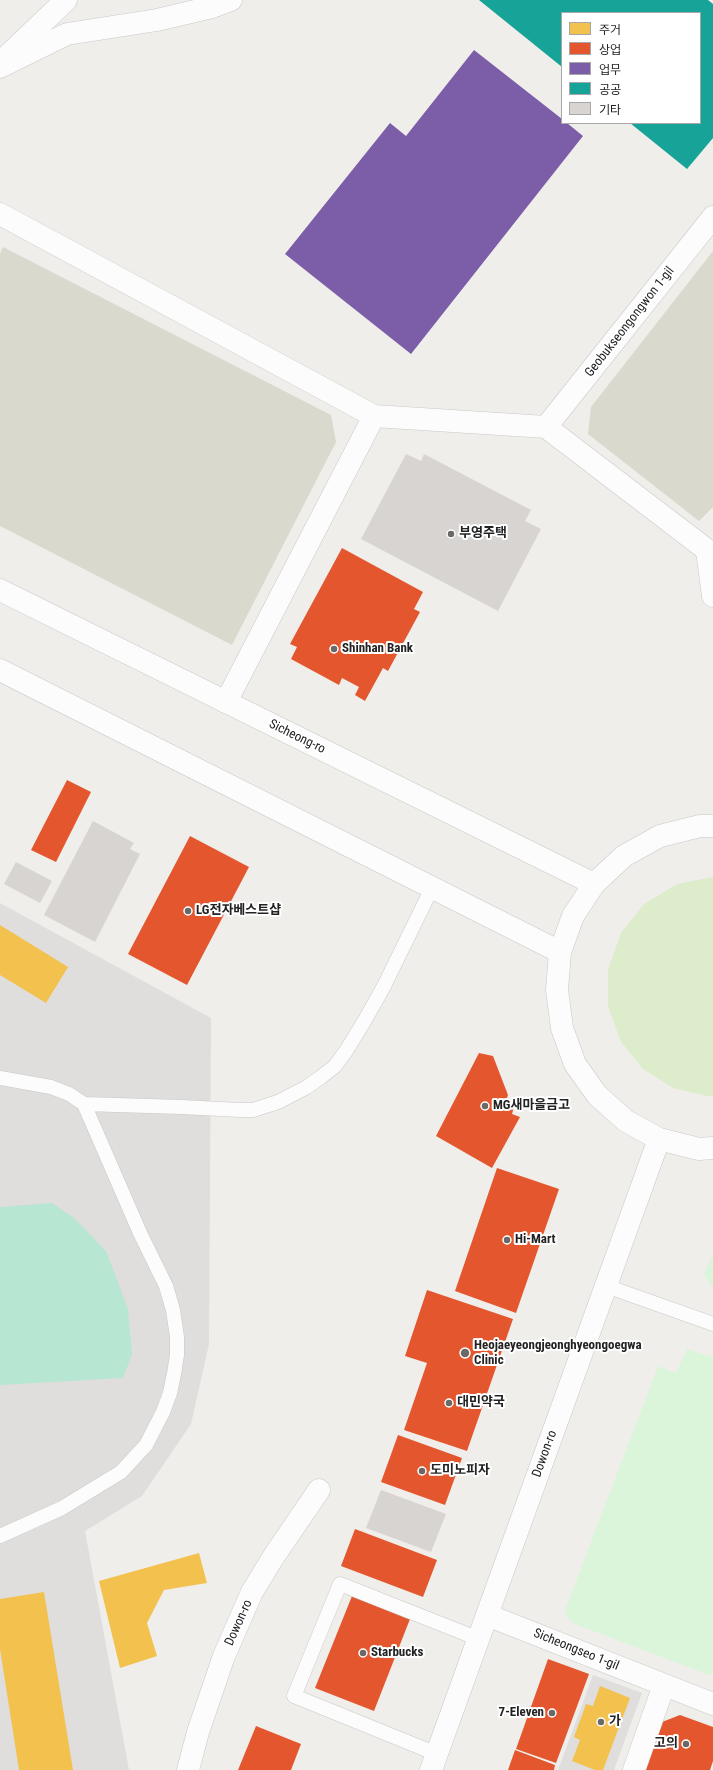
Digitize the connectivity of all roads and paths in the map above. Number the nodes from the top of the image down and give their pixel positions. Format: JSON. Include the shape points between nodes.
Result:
{"nodes":[{"id":1,"x":66,"y":0,"type":"edge"},
{"id":2,"x":231,"y":0,"type":"edge"},
{"id":3,"x":0,"y":63,"type":"edge"},
{"id":4,"x":0,"y":67,"type":"edge"},
{"id":5,"x":0,"y":214,"type":"edge"},
{"id":6,"x":713,"y":217,"type":"edge"},
{"id":7,"x":374,"y":416,"type":"junction"},
{"id":8,"x":546,"y":427,"type":"junction"},
{"id":9,"x":710,"y":547,"type":"edge"},
{"id":10,"x":0,"y":590,"type":"edge"},
{"id":11,"x":713,"y":596,"type":"edge"},
{"id":12,"x":0,"y":670,"type":"edge"},
{"id":13,"x":226,"y":702,"type":"junction"},
{"id":14,"x":713,"y":826,"type":"edge"},
{"id":15,"x":594,"y":884,"type":"junction"},
{"id":16,"x":432,"y":888,"type":"junction"},
{"id":17,"x":560,"y":952,"type":"junction"},
{"id":18,"x":0,"y":1078,"type":"edge"},
{"id":19,"x":84,"y":1104,"type":"junction"},
{"id":20,"x":660,"y":1139,"type":"junction"},
{"id":21,"x":713,"y":1148,"type":"edge"},
{"id":22,"x":606,"y":1286,"type":"junction"},
{"id":23,"x":713,"y":1324,"type":"edge"},
{"id":24,"x":319,"y":1490,"type":"dead end"},
{"id":25,"x":0,"y":1536,"type":"edge"},
{"id":26,"x":487,"y":1615,"type":"junction"},
{"id":27,"x":478,"y":1639,"type":"junction"},
{"id":28,"x":664,"y":1685,"type":"junction"},
{"id":29,"x":713,"y":1704,"type":"edge"},
{"id":30,"x":434,"y":1762,"type":"edge"},
{"id":31,"x":188,"y":1770,"type":"edge"},
{"id":32,"x":634,"y":1770,"type":"edge"}],
"edges":[{"from":1,"to":3,"type":"street"},
{"from":2,"to":4,"type":"street","via":[[212,8],[157,20],[66,34]]},
{"from":5,"to":7,"type":"street"},
{"from":6,"to":8,"type":"street","name":"Geobukseongongwon 1-gil"},
{"from":7,"to":8,"type":"street"},
{"from":7,"to":13,"type":"street"},
{"from":8,"to":9,"type":"street"},
{"from":9,"to":11,"type":"street"},
{"from":10,"to":13,"type":"street","name":"Sicheong-ro"},
{"from":12,"to":16,"type":"street"},
{"from":13,"to":15,"type":"street","name":"Sicheong-ro"},
{"from":14,"to":15,"type":"street","via":[[700,826],[660,836],[624,856]]},
{"from":15,"to":17,"type":"street","via":[[573,916]]},
{"from":16,"to":17,"type":"street"},
{"from":16,"to":19,"type":"lane","via":[[384,986],[356,1036],[335,1066],[307,1087],[278,1102],[253,1110]]},
{"from":17,"to":20,"type":"street","via":[[557,990],[561,1021],[575,1064],[597,1095],[626,1121]]},
{"from":18,"to":19,"type":"lane","via":[[51,1087],[69,1094]]},
{"from":19,"to":25,"type":"lane","via":[[166,1286],[177,1337],[174,1374],[170,1393],[149,1440],[121,1472],[62,1508]]},
{"from":20,"to":21,"type":"street","via":[[699,1148]]},
{"from":20,"to":22,"type":"street","name":"Dowon-ro"},
{"from":22,"to":23,"type":"lane"},
{"from":22,"to":26,"type":"street","name":"Dowon-ro"},
{"from":24,"to":31,"type":"street","name":"Dowon-ro","via":[[252,1592],[224,1656]]},
{"from":26,"to":27,"type":"street","name":"Dowon-ro"},
{"from":26,"to":28,"type":"street","name":"Sicheongseo 1-gil"},
{"from":27,"to":30,"type":"street","name":"Dowon-ro"},
{"from":27,"to":30,"type":"lane","via":[[340,1584],[294,1696]]},
{"from":28,"to":29,"type":"street","name":"Sicheongseo 1-gil"},
{"from":28,"to":32,"type":"street"}]}
